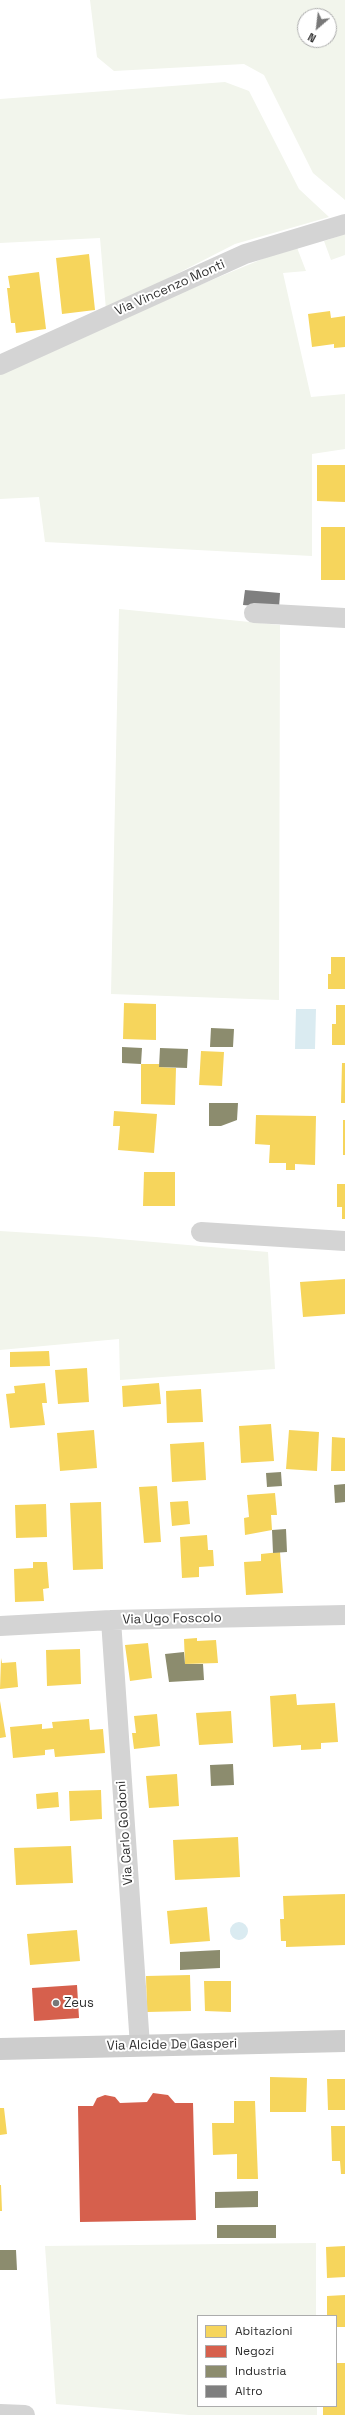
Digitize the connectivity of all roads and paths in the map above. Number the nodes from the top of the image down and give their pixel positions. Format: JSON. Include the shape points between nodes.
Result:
{"nodes":[{"id":1,"x":345,"y":224,"type":"edge"},
{"id":2,"x":0,"y":365,"type":"edge"},
{"id":3,"x":254,"y":612,"type":"dead end"},
{"id":4,"x":345,"y":618,"type":"edge"},
{"id":5,"x":201,"y":1232,"type":"dead end"},
{"id":6,"x":345,"y":1241,"type":"edge"},
{"id":7,"x":345,"y":1615,"type":"edge"},
{"id":8,"x":111,"y":1620,"type":"junction"},
{"id":9,"x":0,"y":1626,"type":"edge"},
{"id":10,"x":345,"y":2041,"type":"edge"},
{"id":11,"x":140,"y":2046,"type":"junction"},
{"id":12,"x":0,"y":2049,"type":"edge"},
{"id":13,"x":0,"y":2414,"type":"edge"},
{"id":14,"x":25,"y":2415,"type":"edge"}],
"edges":[{"from":1,"to":2,"type":"street","name":"Via Vincenzo Monti","via":[[245,254]]},
{"from":3,"to":4,"type":"street"},
{"from":5,"to":6,"type":"street"},
{"from":7,"to":8,"type":"street","name":"Via Ugo Foscolo"},
{"from":8,"to":9,"type":"street","name":"Via Ugo Foscolo"},
{"from":8,"to":11,"type":"street","name":"Via Carlo Goldoni"},
{"from":10,"to":11,"type":"main road","name":"Via Alcide De Gasperi"},
{"from":11,"to":12,"type":"main road","name":"Via Alcide De Gasperi"},
{"from":13,"to":14,"type":"street"}]}
